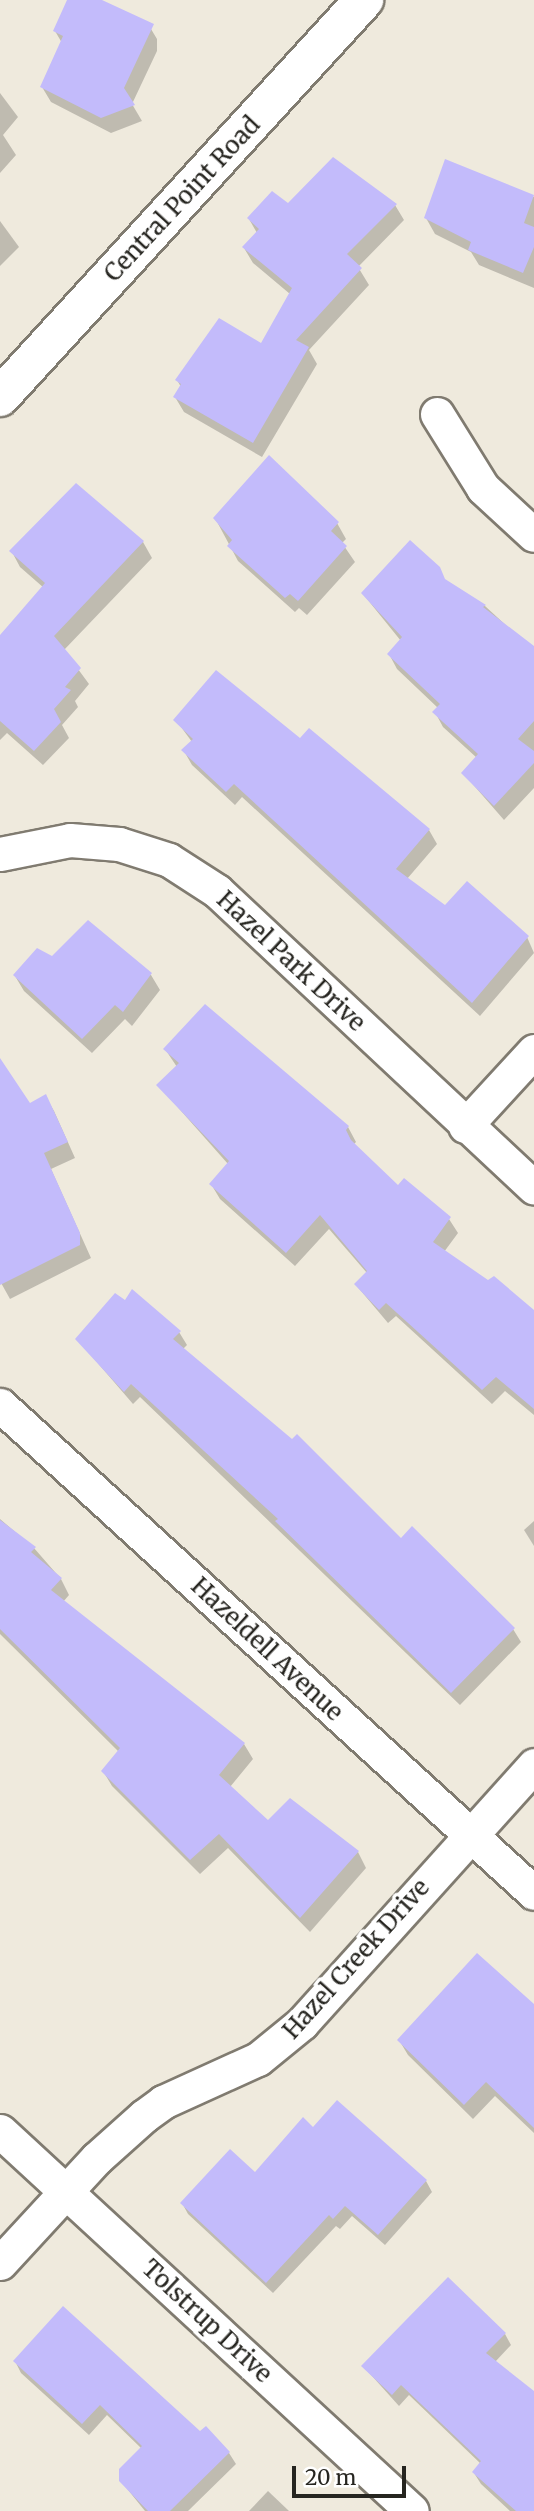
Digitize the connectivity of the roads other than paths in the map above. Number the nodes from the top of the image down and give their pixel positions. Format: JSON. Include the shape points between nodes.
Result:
{"nodes":[{"id":1,"x":364,"y":0,"type":"edge"},
{"id":2,"x":0,"y":397,"type":"edge"},
{"id":3,"x":437,"y":414,"type":"dead end"},
{"id":4,"x":534,"y":535,"type":"edge"},
{"id":5,"x":0,"y":853,"type":"edge"},
{"id":6,"x":534,"y":1051,"type":"edge"},
{"id":7,"x":465,"y":1126,"type":"junction"},
{"id":8,"x":534,"y":1188,"type":"edge"},
{"id":9,"x":0,"y":1405,"type":"edge"},
{"id":10,"x":534,"y":1765,"type":"edge"},
{"id":11,"x":468,"y":1834,"type":"junction"},
{"id":12,"x":534,"y":1894,"type":"edge"},
{"id":13,"x":0,"y":2131,"type":"edge"},
{"id":14,"x":65,"y":2191,"type":"junction"},
{"id":15,"x":0,"y":2263,"type":"edge"},
{"id":16,"x":412,"y":2511,"type":"edge"}],
"edges":[{"from":1,"to":2,"type":"street","name":"Central Point Road"},
{"from":3,"to":4,"type":"street","via":[[483,488]]},
{"from":5,"to":7,"type":"street","name":"Hazel Park Drive","via":[[71,840],[119,844],[169,860],[217,891]]},
{"from":6,"to":7,"type":"street"},
{"from":7,"to":8,"type":"street","name":"Hazel Park Drive"},
{"from":9,"to":11,"type":"street","name":"Hazeldell Avenue"},
{"from":10,"to":11,"type":"street","name":"Hazel Creek Drive"},
{"from":11,"to":12,"type":"street","name":"Hazeldell Avenue"},
{"from":11,"to":14,"type":"street","name":"Hazel Creek Drive","via":[[285,2039],[246,2066],[163,2102],[112,2143]]},
{"from":13,"to":14,"type":"street","name":"Tolstrup Drive"},
{"from":14,"to":15,"type":"street","name":"Hazel Creek Drive"},
{"from":14,"to":16,"type":"street","name":"Tolstrup Drive"}]}
